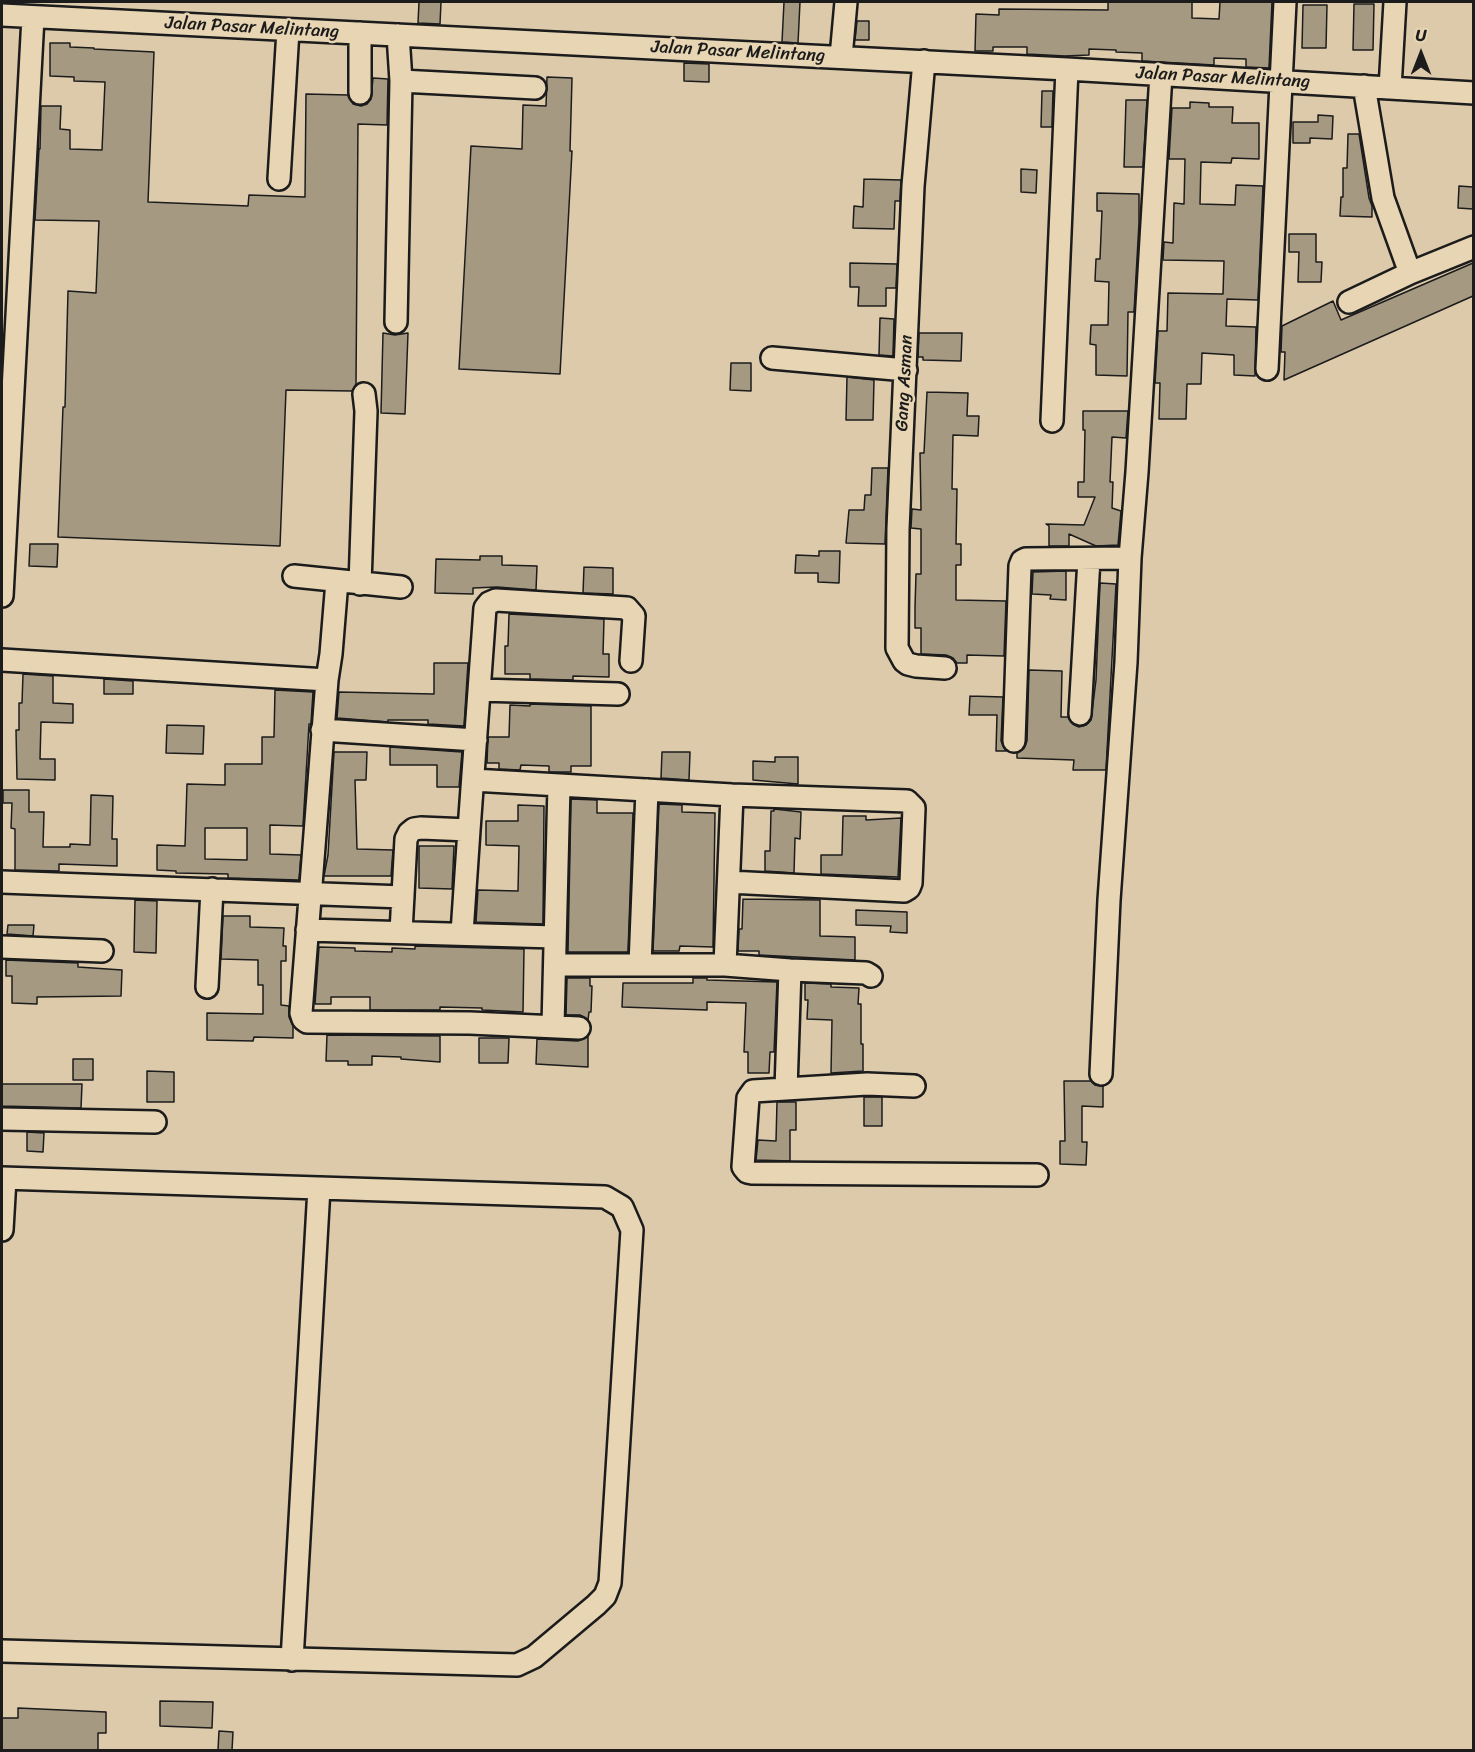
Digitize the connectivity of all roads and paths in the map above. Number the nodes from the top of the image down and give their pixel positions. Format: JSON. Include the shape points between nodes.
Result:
{"nodes":[{"id":1,"x":846,"y":2,"type":"edge"},
{"id":2,"x":1285,"y":2,"type":"edge"},
{"id":3,"x":1395,"y":2,"type":"edge"},
{"id":4,"x":82,"y":10,"type":"edge"},
{"id":5,"x":2,"y":15,"type":"edge"},
{"id":6,"x":33,"y":17,"type":"junction"},
{"id":7,"x":288,"y":30,"type":"junction"},
{"id":8,"x":360,"y":33,"type":"junction"},
{"id":9,"x":398,"y":35,"type":"junction"},
{"id":10,"x":841,"y":57,"type":"junction"},
{"id":11,"x":924,"y":61,"type":"junction"},
{"id":12,"x":1067,"y":69,"type":"junction"},
{"id":13,"x":1161,"y":74,"type":"junction"},
{"id":14,"x":401,"y":81,"type":"junction"},
{"id":15,"x":1280,"y":81,"type":"junction"},
{"id":16,"x":1364,"y":86,"type":"junction"},
{"id":17,"x":535,"y":88,"type":"dead end"},
{"id":18,"x":1390,"y":88,"type":"junction"},
{"id":19,"x":360,"y":93,"type":"dead end"},
{"id":20,"x":1473,"y":93,"type":"edge"},
{"id":21,"x":279,"y":179,"type":"dead end"},
{"id":22,"x":1473,"y":247,"type":"edge"},
{"id":23,"x":1410,"y":273,"type":"junction"},
{"id":24,"x":1349,"y":302,"type":"dead end"},
{"id":25,"x":396,"y":322,"type":"dead end"},
{"id":26,"x":772,"y":358,"type":"dead end"},
{"id":27,"x":1267,"y":369,"type":"dead end"},
{"id":28,"x":906,"y":370,"type":"junction"},
{"id":29,"x":364,"y":394,"type":"dead end"},
{"id":30,"x":1052,"y":422,"type":"dead end"},
{"id":31,"x":1130,"y":558,"type":"junction"},
{"id":32,"x":1089,"y":559,"type":"junction"},
{"id":33,"x":294,"y":576,"type":"dead end"},
{"id":34,"x":337,"y":581,"type":"junction"},
{"id":35,"x":360,"y":584,"type":"junction"},
{"id":36,"x":401,"y":587,"type":"dead end"},
{"id":37,"x":2,"y":596,"type":"edge"},
{"id":38,"x":2,"y":660,"type":"edge"},
{"id":39,"x":631,"y":661,"type":"dead end"},
{"id":40,"x":945,"y":668,"type":"dead end"},
{"id":41,"x":327,"y":680,"type":"junction"},
{"id":42,"x":480,"y":690,"type":"junction"},
{"id":43,"x":618,"y":694,"type":"dead end"},
{"id":44,"x":1080,"y":714,"type":"dead end"},
{"id":45,"x":322,"y":730,"type":"junction"},
{"id":46,"x":476,"y":740,"type":"junction"},
{"id":47,"x":1014,"y":741,"type":"dead end"},
{"id":48,"x":473,"y":780,"type":"junction"},
{"id":49,"x":559,"y":785,"type":"junction"},
{"id":50,"x":647,"y":790,"type":"junction"},
{"id":51,"x":732,"y":795,"type":"junction"},
{"id":52,"x":469,"y":830,"type":"junction"},
{"id":53,"x":2,"y":882,"type":"edge"},
{"id":54,"x":729,"y":882,"type":"junction"},
{"id":55,"x":212,"y":889,"type":"junction"},
{"id":56,"x":310,"y":894,"type":"junction"},
{"id":57,"x":403,"y":897,"type":"junction"},
{"id":58,"x":307,"y":930,"type":"junction"},
{"id":59,"x":401,"y":932,"type":"junction"},
{"id":60,"x":462,"y":933,"type":"junction"},
{"id":61,"x":555,"y":937,"type":"junction"},
{"id":62,"x":2,"y":947,"type":"edge"},
{"id":63,"x":102,"y":951,"type":"dead end"},
{"id":64,"x":555,"y":965,"type":"junction"},
{"id":65,"x":640,"y":965,"type":"junction"},
{"id":66,"x":725,"y":965,"type":"junction"},
{"id":67,"x":790,"y":970,"type":"junction"},
{"id":68,"x":871,"y":976,"type":"dead end"},
{"id":69,"x":207,"y":987,"type":"dead end"},
{"id":70,"x":554,"y":1026,"type":"junction"},
{"id":71,"x":579,"y":1028,"type":"dead end"},
{"id":72,"x":1101,"y":1074,"type":"dead end"},
{"id":73,"x":914,"y":1086,"type":"dead end"},
{"id":74,"x":786,"y":1089,"type":"junction"},
{"id":75,"x":2,"y":1119,"type":"edge"},
{"id":76,"x":155,"y":1122,"type":"dead end"},
{"id":77,"x":1037,"y":1174,"type":"dead end"},
{"id":78,"x":3,"y":1178,"type":"edge"},
{"id":79,"x":319,"y":1188,"type":"junction"},
{"id":80,"x":2,"y":1230,"type":"edge"},
{"id":81,"x":2,"y":1651,"type":"edge"},
{"id":82,"x":292,"y":1660,"type":"junction"}],
"edges":[{"from":1,"to":10,"type":"street"},
{"from":2,"to":15,"type":"street"},
{"from":3,"to":18,"type":"street"},
{"from":4,"to":6,"type":"street","name":"Jalan Pasar Melintang"},
{"from":4,"to":7,"type":"street","name":"Jalan Pasar Melintang"},
{"from":5,"to":6,"type":"street","name":"Jalan Pasar Melintang"},
{"from":6,"to":37,"type":"street"},
{"from":7,"to":8,"type":"street","name":"Jalan Pasar Melintang"},
{"from":7,"to":21,"type":"street"},
{"from":8,"to":9,"type":"street","name":"Jalan Pasar Melintang"},
{"from":8,"to":19,"type":"street"},
{"from":9,"to":10,"type":"street","name":"Jalan Pasar Melintang"},
{"from":9,"to":14,"type":"street"},
{"from":10,"to":11,"type":"street","name":"Jalan Pasar Melintang"},
{"from":11,"to":12,"type":"street","name":"Jalan Pasar Melintang"},
{"from":11,"to":28,"type":"street","name":"Gang Asman","via":[[913,186]]},
{"from":12,"to":13,"type":"street","name":"Jalan Pasar Melintang"},
{"from":12,"to":30,"type":"street"},
{"from":13,"to":15,"type":"street","name":"Jalan Pasar Melintang"},
{"from":13,"to":31,"type":"street"},
{"from":14,"to":17,"type":"street"},
{"from":14,"to":25,"type":"street"},
{"from":15,"to":16,"type":"street","name":"Jalan Pasar Melintang"},
{"from":15,"to":27,"type":"street"},
{"from":16,"to":18,"type":"street","name":"Jalan Pasar Melintang"},
{"from":16,"to":23,"type":"street","via":[[1383,198]]},
{"from":18,"to":20,"type":"street","name":"Jalan Pasar Melintang"},
{"from":22,"to":23,"type":"street"},
{"from":23,"to":24,"type":"street"},
{"from":26,"to":28,"type":"street"},
{"from":28,"to":40,"type":"street","name":"Gang Asman","via":[[897,648],[906,663]]},
{"from":29,"to":35,"type":"street"},
{"from":31,"to":32,"type":"street"},
{"from":31,"to":72,"type":"street"},
{"from":32,"to":44,"type":"street"},
{"from":32,"to":47,"type":"street","via":[[1026,559],[1020,563]]},
{"from":33,"to":34,"type":"street"},
{"from":34,"to":35,"type":"street"},
{"from":34,"to":41,"type":"street"},
{"from":35,"to":36,"type":"street"},
{"from":38,"to":41,"type":"street"},
{"from":39,"to":42,"type":"street","via":[[634,616],[627,608],[496,600],[485,608]]},
{"from":41,"to":45,"type":"street"},
{"from":42,"to":43,"type":"street"},
{"from":42,"to":46,"type":"street"},
{"from":45,"to":46,"type":"street"},
{"from":45,"to":56,"type":"street"},
{"from":46,"to":48,"type":"street"},
{"from":48,"to":49,"type":"street"},
{"from":48,"to":52,"type":"street"},
{"from":49,"to":50,"type":"street"},
{"from":49,"to":61,"type":"street"},
{"from":50,"to":51,"type":"street"},
{"from":50,"to":65,"type":"street"},
{"from":51,"to":54,"type":"street"},
{"from":51,"to":54,"type":"street","via":[[907,801],[915,815],[911,883],[904,891]]},
{"from":52,"to":57,"type":"street","via":[[420,828],[409,833]]},
{"from":52,"to":60,"type":"street"},
{"from":53,"to":55,"type":"street"},
{"from":54,"to":66,"type":"street"},
{"from":55,"to":56,"type":"street"},
{"from":55,"to":69,"type":"street"},
{"from":56,"to":57,"type":"street"},
{"from":56,"to":58,"type":"street"},
{"from":57,"to":59,"type":"street"},
{"from":58,"to":59,"type":"street"},
{"from":58,"to":70,"type":"street","via":[[301,1013],[307,1022]]},
{"from":59,"to":60,"type":"street"},
{"from":60,"to":61,"type":"street"},
{"from":61,"to":64,"type":"street"},
{"from":62,"to":63,"type":"street"},
{"from":64,"to":65,"type":"street"},
{"from":64,"to":70,"type":"street"},
{"from":65,"to":66,"type":"street"},
{"from":66,"to":67,"type":"street"},
{"from":67,"to":68,"type":"street"},
{"from":67,"to":74,"type":"street"},
{"from":70,"to":71,"type":"street"},
{"from":73,"to":74,"type":"street","via":[[867,1084]]},
{"from":74,"to":77,"type":"street","via":[[756,1089],[749,1093],[743,1167],[747,1172]]},
{"from":75,"to":76,"type":"street"},
{"from":78,"to":79,"type":"street"},
{"from":78,"to":80,"type":"street"},
{"from":79,"to":82,"type":"street"},
{"from":79,"to":82,"type":"street","via":[[605,1197],[622,1207],[632,1230],[628,1307],[610,1583],[605,1596],[534,1657],[517,1665]]},
{"from":81,"to":82,"type":"street"}]}
